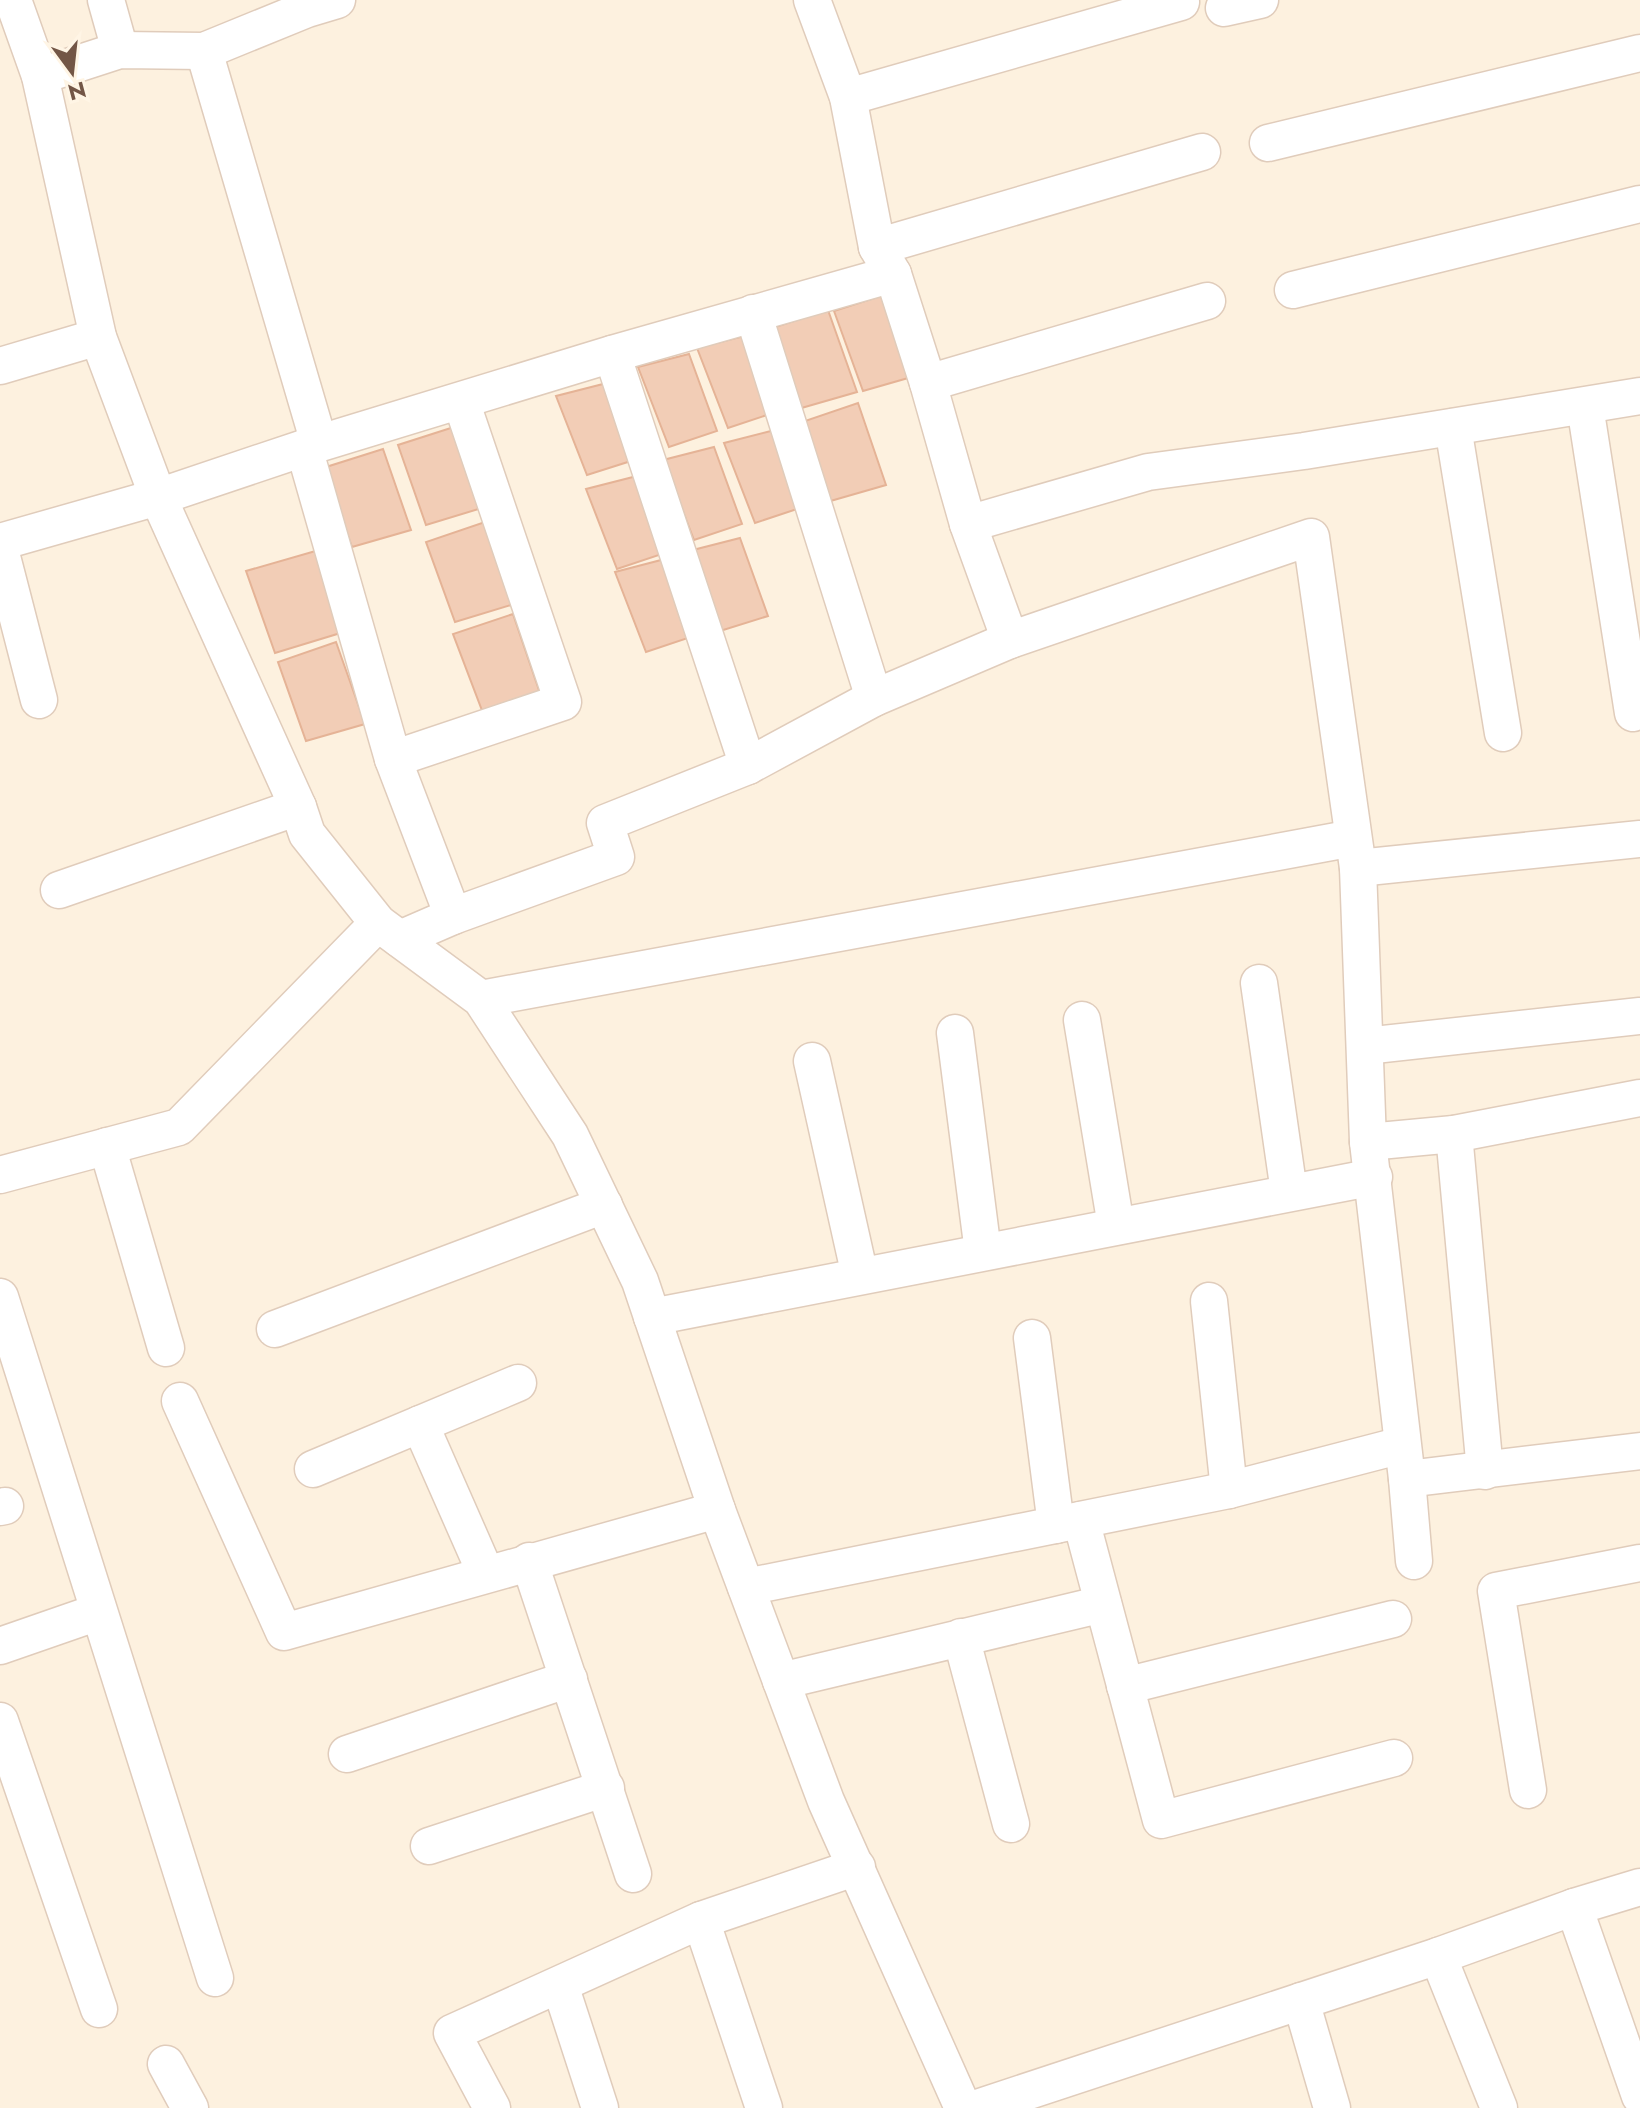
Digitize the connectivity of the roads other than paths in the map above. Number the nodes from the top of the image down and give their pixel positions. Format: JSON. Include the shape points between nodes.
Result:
{"nodes":[{"id":1,"x":13,"y":0,"type":"edge"},
{"id":2,"x":106,"y":0,"type":"edge"},
{"id":3,"x":812,"y":0,"type":"edge"},
{"id":4,"x":1260,"y":0,"type":"edge"},
{"id":5,"x":1181,"y":2,"type":"dead end"},
{"id":6,"x":316,"y":3,"type":"edge"},
{"id":7,"x":1224,"y":8,"type":"dead end"},
{"id":8,"x":120,"y":50,"type":"junction"},
{"id":9,"x":204,"y":51,"type":"junction"},
{"id":10,"x":1640,"y":53,"type":"edge"},
{"id":11,"x":40,"y":76,"type":"junction"},
{"id":12,"x":848,"y":97,"type":"junction"},
{"id":13,"x":1268,"y":143,"type":"dead end"},
{"id":14,"x":1202,"y":152,"type":"dead end"},
{"id":15,"x":1640,"y":204,"type":"edge"},
{"id":16,"x":885,"y":260,"type":"junction"},
{"id":17,"x":1293,"y":290,"type":"dead end"},
{"id":18,"x":1207,"y":301,"type":"dead end"},
{"id":19,"x":753,"y":313,"type":"junction"},
{"id":20,"x":98,"y":337,"type":"junction"},
{"id":21,"x":612,"y":354,"type":"junction"},
{"id":22,"x":0,"y":366,"type":"edge"},
{"id":23,"x":928,"y":383,"type":"junction"},
{"id":24,"x":1640,"y":396,"type":"edge"},
{"id":25,"x":461,"y":401,"type":"junction"},
{"id":26,"x":1585,"y":406,"type":"junction"},
{"id":27,"x":1453,"y":427,"type":"junction"},
{"id":28,"x":312,"y":445,"type":"junction"},
{"id":29,"x":158,"y":497,"type":"junction"},
{"id":30,"x":968,"y":524,"type":"junction"},
{"id":31,"x":0,"y":542,"type":"edge"},
{"id":32,"x":0,"y":549,"type":"edge"},
{"id":33,"x":1010,"y":640,"type":"junction"},
{"id":34,"x":874,"y":698,"type":"junction"},
{"id":35,"x":39,"y":700,"type":"dead end"},
{"id":36,"x":1633,"y":713,"type":"dead end"},
{"id":37,"x":1503,"y":733,"type":"dead end"},
{"id":38,"x":393,"y":759,"type":"junction"},
{"id":39,"x":748,"y":766,"type":"junction"},
{"id":40,"x":298,"y":807,"type":"junction"},
{"id":41,"x":1640,"y":839,"type":"edge"},
{"id":42,"x":1356,"y":853,"type":"junction"},
{"id":43,"x":59,"y":890,"type":"dead end"},
{"id":44,"x":453,"y":916,"type":"junction"},
{"id":45,"x":389,"y":931,"type":"junction"},
{"id":46,"x":1259,"y":983,"type":"dead end"},
{"id":47,"x":481,"y":999,"type":"junction"},
{"id":48,"x":1640,"y":1016,"type":"edge"},
{"id":49,"x":1082,"y":1020,"type":"dead end"},
{"id":50,"x":955,"y":1033,"type":"dead end"},
{"id":51,"x":1365,"y":1046,"type":"junction"},
{"id":52,"x":812,"y":1061,"type":"dead end"},
{"id":53,"x":1640,"y":1098,"type":"edge"},
{"id":54,"x":1454,"y":1134,"type":"junction"},
{"id":55,"x":1368,"y":1142,"type":"junction"},
{"id":56,"x":107,"y":1146,"type":"junction"},
{"id":57,"x":0,"y":1175,"type":"edge"},
{"id":58,"x":1374,"y":1177,"type":"junction"},
{"id":59,"x":1289,"y":1192,"type":"junction"},
{"id":60,"x":604,"y":1205,"type":"junction"},
{"id":61,"x":1116,"y":1226,"type":"junction"},
{"id":62,"x":983,"y":1252,"type":"junction"},
{"id":63,"x":860,"y":1276,"type":"junction"},
{"id":64,"x":0,"y":1297,"type":"edge"},
{"id":65,"x":1209,"y":1301,"type":"dead end"},
{"id":66,"x":652,"y":1317,"type":"junction"},
{"id":67,"x":275,"y":1329,"type":"dead end"},
{"id":68,"x":1032,"y":1338,"type":"dead end"},
{"id":69,"x":166,"y":1348,"type":"dead end"},
{"id":70,"x":518,"y":1383,"type":"dead end"},
{"id":71,"x":180,"y":1401,"type":"dead end"},
{"id":72,"x":420,"y":1424,"type":"junction"},
{"id":73,"x":1638,"y":1458,"type":"edge"},
{"id":74,"x":1404,"y":1462,"type":"junction"},
{"id":75,"x":313,"y":1469,"type":"dead end"},
{"id":76,"x":1485,"y":1471,"type":"junction"},
{"id":77,"x":1229,"y":1490,"type":"junction"},
{"id":78,"x":717,"y":1510,"type":"junction"},
{"id":79,"x":1068,"y":1523,"type":"junction"},
{"id":80,"x":529,"y":1561,"type":"junction"},
{"id":81,"x":1414,"y":1561,"type":"dead end"},
{"id":82,"x":1640,"y":1563,"type":"edge"},
{"id":83,"x":486,"y":1574,"type":"junction"},
{"id":84,"x":746,"y":1587,"type":"junction"},
{"id":85,"x":1103,"y":1604,"type":"junction"},
{"id":86,"x":98,"y":1612,"type":"junction"},
{"id":87,"x":1393,"y":1619,"type":"dead end"},
{"id":88,"x":961,"y":1637,"type":"junction"},
{"id":89,"x":0,"y":1646,"type":"edge"},
{"id":90,"x":569,"y":1679,"type":"junction"},
{"id":91,"x":781,"y":1681,"type":"junction"},
{"id":92,"x":1125,"y":1686,"type":"junction"},
{"id":93,"x":0,"y":1721,"type":"edge"},
{"id":94,"x":347,"y":1754,"type":"dead end"},
{"id":95,"x":1394,"y":1758,"type":"dead end"},
{"id":96,"x":606,"y":1788,"type":"junction"},
{"id":97,"x":1528,"y":1790,"type":"dead end"},
{"id":98,"x":1011,"y":1824,"type":"dead end"},
{"id":99,"x":429,"y":1846,"type":"dead end"},
{"id":100,"x":857,"y":1867,"type":"junction"},
{"id":101,"x":633,"y":1874,"type":"dead end"},
{"id":102,"x":1640,"y":1887,"type":"edge"},
{"id":103,"x":1574,"y":1907,"type":"junction"},
{"id":104,"x":701,"y":1920,"type":"junction"},
{"id":105,"x":1438,"y":1956,"type":"junction"},
{"id":106,"x":215,"y":1978,"type":"dead end"},
{"id":107,"x":560,"y":1985,"type":"junction"},
{"id":108,"x":1301,"y":2001,"type":"junction"},
{"id":109,"x":99,"y":2009,"type":"dead end"},
{"id":110,"x":166,"y":2064,"type":"dead end"},
{"id":111,"x":1640,"y":2096,"type":"edge"},
{"id":112,"x":190,"y":2108,"type":"edge"},
{"id":113,"x":492,"y":2108,"type":"edge"},
{"id":114,"x":600,"y":2108,"type":"edge"},
{"id":115,"x":764,"y":2108,"type":"edge"},
{"id":116,"x":963,"y":2108,"type":"edge"},
{"id":117,"x":977,"y":2108,"type":"edge"},
{"id":118,"x":1332,"y":2108,"type":"edge"},
{"id":119,"x":1499,"y":2108,"type":"edge"}],
"edges":[{"from":1,"to":11,"type":"street"},
{"from":2,"to":8,"type":"street"},
{"from":3,"to":12,"type":"street"},
{"from":4,"to":7,"type":"street"},
{"from":5,"to":12,"type":"street"},
{"from":6,"to":9,"type":"street"},
{"from":8,"to":9,"type":"street"},
{"from":8,"to":11,"type":"street"},
{"from":9,"to":28,"type":"street"},
{"from":10,"to":13,"type":"street"},
{"from":11,"to":20,"type":"street"},
{"from":12,"to":16,"type":"street"},
{"from":14,"to":16,"type":"street"},
{"from":15,"to":17,"type":"street"},
{"from":16,"to":19,"type":"street"},
{"from":16,"to":23,"type":"street"},
{"from":18,"to":23,"type":"street"},
{"from":19,"to":21,"type":"street"},
{"from":19,"to":34,"type":"street"},
{"from":20,"to":22,"type":"street"},
{"from":20,"to":29,"type":"street"},
{"from":21,"to":25,"type":"street"},
{"from":21,"to":39,"type":"street"},
{"from":23,"to":30,"type":"street"},
{"from":24,"to":26,"type":"street"},
{"from":25,"to":28,"type":"street"},
{"from":25,"to":38,"type":"street","via":[[563,702]]},
{"from":26,"to":27,"type":"street"},
{"from":26,"to":36,"type":"street"},
{"from":27,"to":30,"type":"street","via":[[1148,472]]},
{"from":27,"to":37,"type":"street"},
{"from":28,"to":29,"type":"street"},
{"from":28,"to":38,"type":"street"},
{"from":29,"to":31,"type":"street"},
{"from":29,"to":40,"type":"street"},
{"from":30,"to":33,"type":"street"},
{"from":32,"to":35,"type":"street"},
{"from":33,"to":34,"type":"street"},
{"from":33,"to":42,"type":"street","via":[[1311,537]]},
{"from":34,"to":39,"type":"street"},
{"from":38,"to":44,"type":"street"},
{"from":39,"to":44,"type":"street","via":[[605,823],[616,857]]},
{"from":40,"to":43,"type":"street"},
{"from":40,"to":45,"type":"street","via":[[307,834]]},
{"from":41,"to":42,"type":"street"},
{"from":42,"to":47,"type":"street"},
{"from":42,"to":51,"type":"street"},
{"from":44,"to":45,"type":"street"},
{"from":45,"to":47,"type":"street"},
{"from":45,"to":56,"type":"street","via":[[179,1127]]},
{"from":46,"to":59,"type":"street"},
{"from":47,"to":60,"type":"street","via":[[570,1135]]},
{"from":48,"to":51,"type":"street"},
{"from":49,"to":61,"type":"street"},
{"from":50,"to":62,"type":"street"},
{"from":51,"to":55,"type":"street"},
{"from":52,"to":63,"type":"street"},
{"from":53,"to":54,"type":"street"},
{"from":54,"to":55,"type":"street"},
{"from":54,"to":76,"type":"street"},
{"from":55,"to":58,"type":"street"},
{"from":56,"to":57,"type":"street"},
{"from":56,"to":69,"type":"street"},
{"from":58,"to":59,"type":"street"},
{"from":58,"to":74,"type":"street"},
{"from":59,"to":61,"type":"street"},
{"from":60,"to":66,"type":"street"},
{"from":60,"to":67,"type":"street"},
{"from":61,"to":62,"type":"street"},
{"from":62,"to":63,"type":"street"},
{"from":63,"to":66,"type":"street"},
{"from":64,"to":86,"type":"street"},
{"from":65,"to":77,"type":"street"},
{"from":66,"to":78,"type":"street"},
{"from":68,"to":79,"type":"street"},
{"from":70,"to":72,"type":"street"},
{"from":71,"to":83,"type":"street","via":[[284,1632]]},
{"from":72,"to":75,"type":"street"},
{"from":72,"to":83,"type":"street"},
{"from":73,"to":76,"type":"street"},
{"from":74,"to":76,"type":"street"},
{"from":74,"to":77,"type":"street"},
{"from":74,"to":81,"type":"street"},
{"from":77,"to":79,"type":"street"},
{"from":78,"to":80,"type":"street"},
{"from":78,"to":84,"type":"street"},
{"from":79,"to":84,"type":"street"},
{"from":79,"to":85,"type":"street"},
{"from":80,"to":83,"type":"street"},
{"from":80,"to":90,"type":"street"},
{"from":82,"to":97,"type":"street","via":[[1496,1591]]},
{"from":84,"to":91,"type":"street"},
{"from":85,"to":88,"type":"street"},
{"from":85,"to":92,"type":"street"},
{"from":86,"to":89,"type":"street"},
{"from":86,"to":106,"type":"street"},
{"from":87,"to":92,"type":"street"},
{"from":88,"to":91,"type":"street"},
{"from":88,"to":98,"type":"street"},
{"from":90,"to":94,"type":"street"},
{"from":90,"to":96,"type":"street"},
{"from":91,"to":100,"type":"street"},
{"from":92,"to":95,"type":"street","via":[[1161,1820]]},
{"from":93,"to":109,"type":"street"},
{"from":96,"to":99,"type":"street"},
{"from":96,"to":101,"type":"street"},
{"from":100,"to":104,"type":"street"},
{"from":100,"to":116,"type":"street"},
{"from":102,"to":103,"type":"street"},
{"from":103,"to":105,"type":"street"},
{"from":103,"to":111,"type":"street"},
{"from":104,"to":107,"type":"street"},
{"from":104,"to":115,"type":"street"},
{"from":105,"to":108,"type":"street"},
{"from":105,"to":119,"type":"street"},
{"from":107,"to":113,"type":"street","via":[[452,2033]]},
{"from":107,"to":114,"type":"street"},
{"from":108,"to":117,"type":"street"},
{"from":108,"to":118,"type":"street"},
{"from":110,"to":112,"type":"street"}]}
